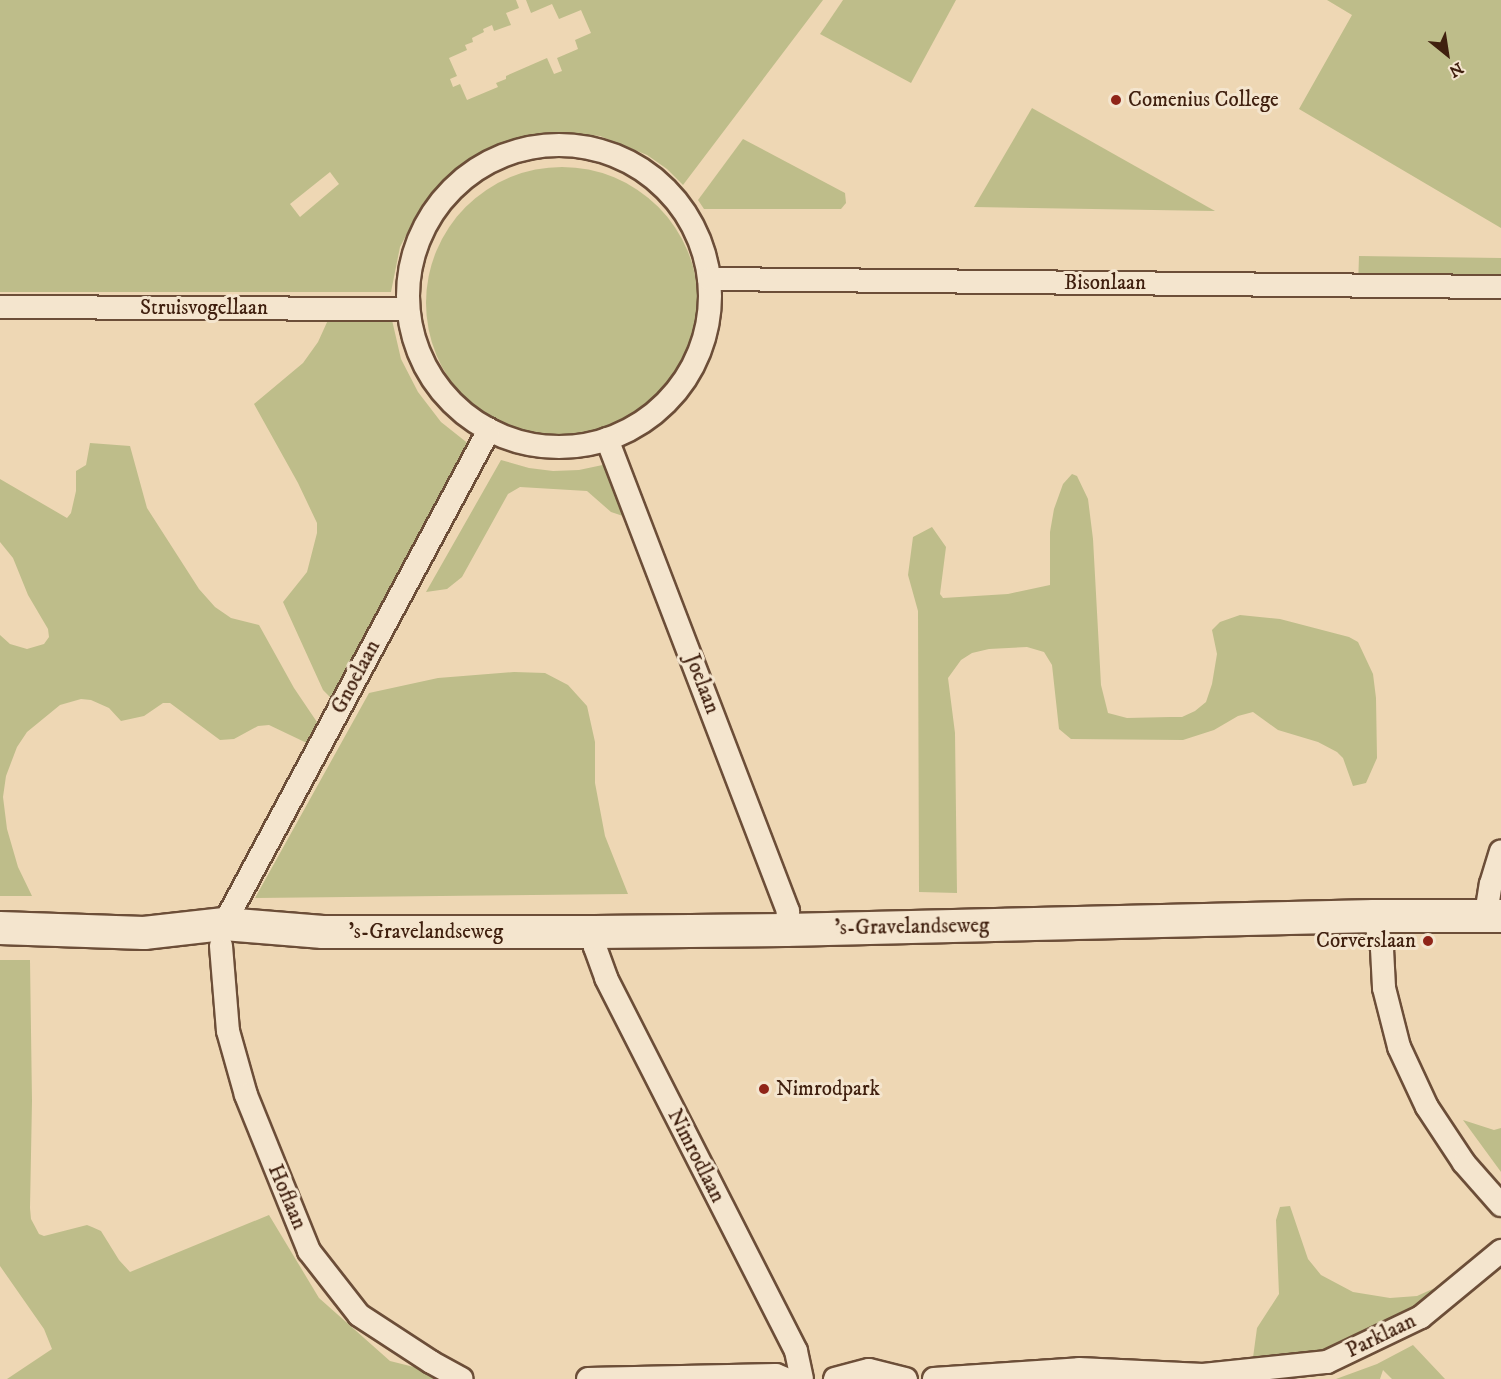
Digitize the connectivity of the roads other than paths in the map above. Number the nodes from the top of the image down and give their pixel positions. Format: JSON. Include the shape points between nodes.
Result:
{"nodes":[{"id":1,"x":709,"y":279,"type":"junction"},
{"id":2,"x":1501,"y":287,"type":"edge"},
{"id":3,"x":0,"y":307,"type":"edge"},
{"id":4,"x":408,"y":309,"type":"junction"},
{"id":5,"x":489,"y":430,"type":"junction"},
{"id":6,"x":607,"y":439,"type":"junction"},
{"id":7,"x":1501,"y":852,"type":"edge"},
{"id":8,"x":1374,"y":915,"type":"junction"},
{"id":9,"x":1494,"y":915,"type":"edge"},
{"id":10,"x":0,"y":928,"type":"edge"},
{"id":11,"x":786,"y":930,"type":"junction"},
{"id":12,"x":595,"y":932,"type":"junction"},
{"id":13,"x":222,"y":935,"type":"junction"},
{"id":14,"x":1501,"y":1205,"type":"edge"},
{"id":15,"x":1501,"y":1251,"type":"edge"},
{"id":16,"x":1204,"y":1377,"type":"edge"},
{"id":17,"x":462,"y":1379,"type":"edge"},
{"id":18,"x":588,"y":1379,"type":"edge"},
{"id":19,"x":786,"y":1379,"type":"edge"},
{"id":20,"x":802,"y":1379,"type":"edge"},
{"id":21,"x":835,"y":1379,"type":"edge"},
{"id":22,"x":906,"y":1379,"type":"edge"},
{"id":23,"x":934,"y":1379,"type":"edge"}],
"edges":[{"from":1,"to":2,"type":"street","name":"Bisonlaan"},
{"from":1,"to":4,"type":"street","via":[[694,227],[674,197],[643,170],[604,151],[562,144],[521,150],[482,166],[448,192],[424,227],[410,267]]},
{"from":1,"to":6,"type":"street","via":[[706,330],[687,377],[652,415]]},
{"from":3,"to":4,"type":"street","name":"Struisvogellaan"},
{"from":4,"to":5,"type":"street","via":[[415,346],[432,380],[457,409]]},
{"from":5,"to":6,"type":"street","via":[[537,445],[567,447]]},
{"from":5,"to":13,"type":"street","name":"Gnoelaan"},
{"from":6,"to":11,"type":"street","name":"Joelaan","via":[[788,911]]},
{"from":7,"to":9,"type":"street","via":[[1491,884]]},
{"from":8,"to":9,"type":"street","name":"'s-Gravelandseweg"},
{"from":8,"to":11,"type":"street","name":"'s-Gravelandseweg"},
{"from":8,"to":14,"type":"street","via":[[1382,949],[1384,988],[1398,1047],[1427,1107],[1464,1163]]},
{"from":10,"to":13,"type":"street","name":"'s-Gravelandseweg"},
{"from":11,"to":12,"type":"street","name":"'s-Gravelandseweg"},
{"from":12,"to":13,"type":"street","name":"'s-Gravelandseweg"},
{"from":12,"to":20,"type":"street","name":"Nimrodlaan","via":[[595,947],[606,978],[795,1351]]},
{"from":13,"to":17,"type":"street","name":"Hoflaan","via":[[228,1031],[246,1095],[309,1251],[359,1315]]},
{"from":15,"to":16,"type":"street","name":"Parklaan","via":[[1421,1317],[1327,1362]]},
{"from":16,"to":23,"type":"street","name":"Parklaan","via":[[1079,1369]]},
{"from":18,"to":19,"type":"street","via":[[776,1375]]},
{"from":21,"to":22,"type":"street","via":[[869,1370]]}]}
